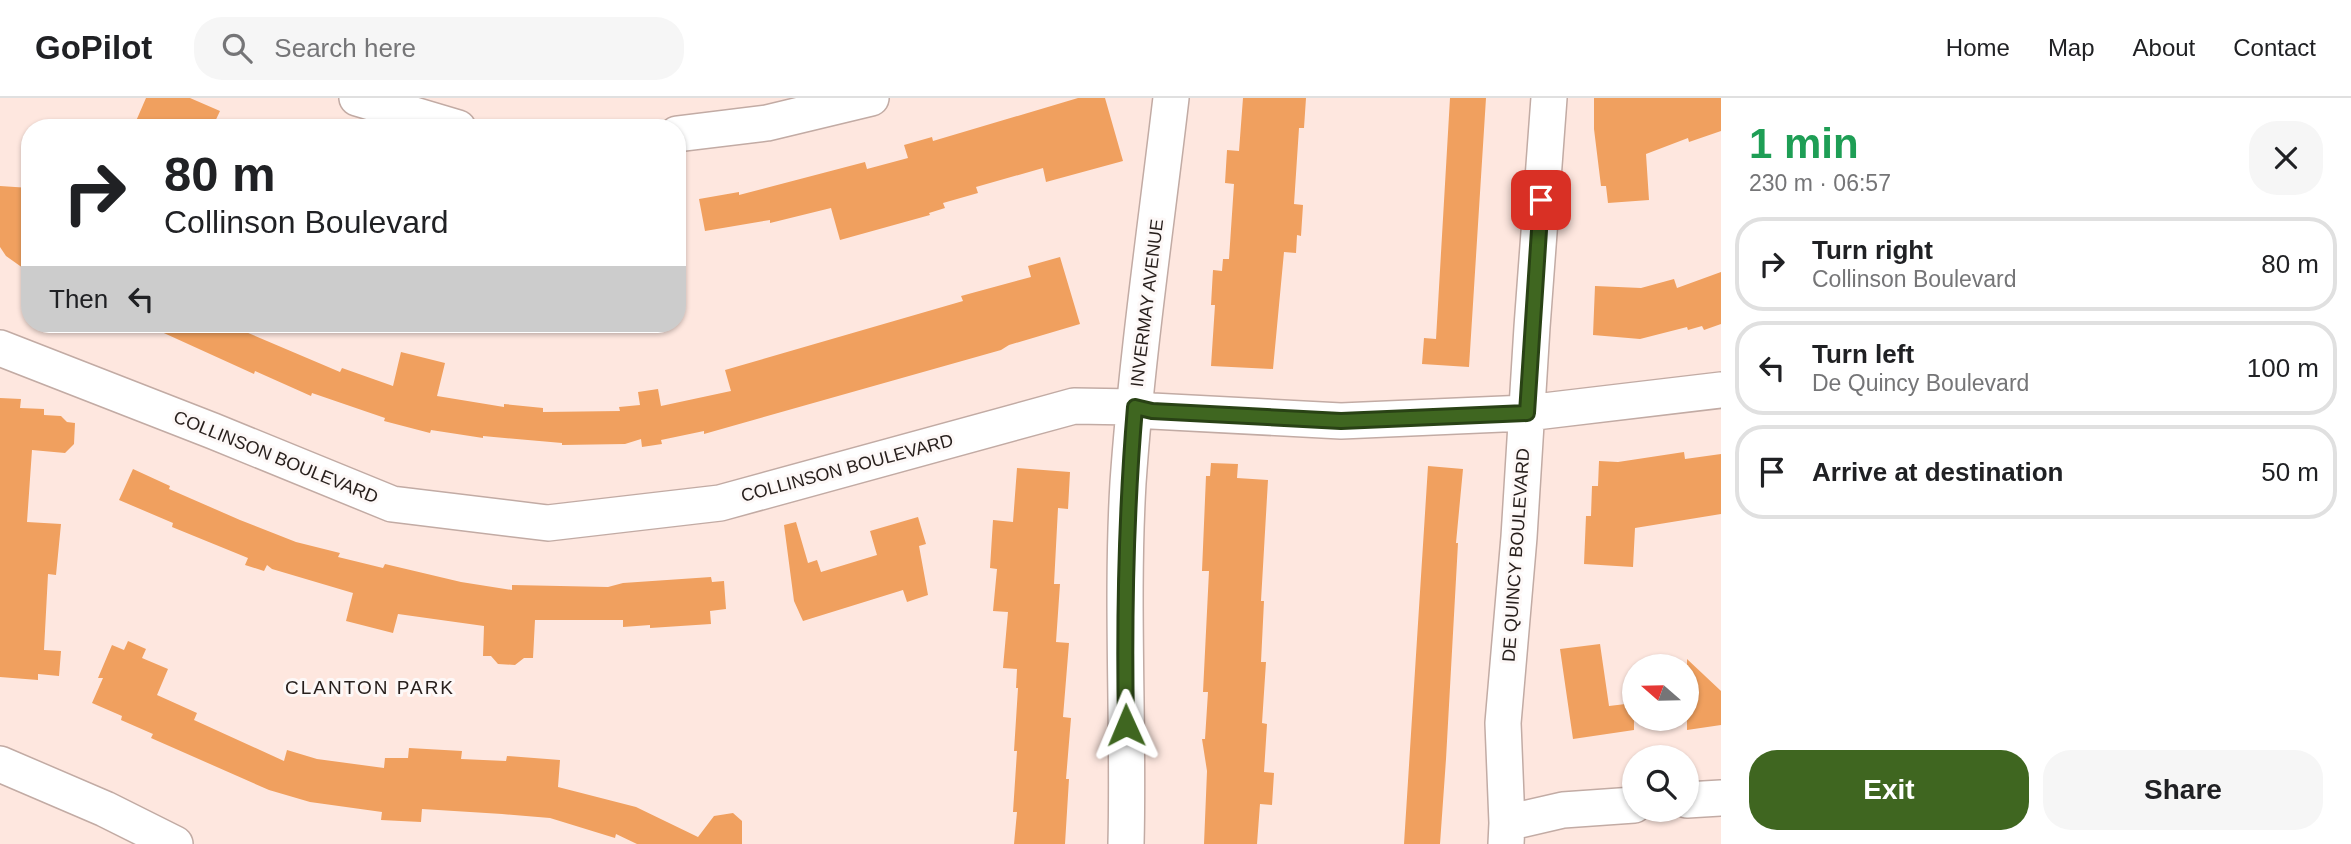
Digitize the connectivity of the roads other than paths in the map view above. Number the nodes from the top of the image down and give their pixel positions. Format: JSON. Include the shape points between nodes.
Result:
{"nodes":[{"id":1,"x":357,"y":98,"type":"edge"},
{"id":2,"x":871,"y":98,"type":"edge"},
{"id":3,"x":1171,"y":98,"type":"edge"},
{"id":4,"x":1549,"y":98,"type":"edge"},
{"id":5,"x":428,"y":119,"type":"edge"},
{"id":6,"x":686,"y":133,"type":"edge"},
{"id":7,"x":0,"y":348,"type":"edge"},
{"id":8,"x":1721,"y":390,"type":"edge"},
{"id":9,"x":1135,"y":407,"type":"junction"},
{"id":10,"x":1527,"y":413,"type":"junction"},
{"id":11,"x":0,"y":764,"type":"edge"},
{"id":12,"x":1721,"y":798,"type":"edge"},
{"id":13,"x":1699,"y":799,"type":"edge"},
{"id":14,"x":1622,"y":805,"type":"edge"},
{"id":15,"x":1507,"y":834,"type":"edge"},
{"id":16,"x":175,"y":844,"type":"edge"},
{"id":17,"x":1126,"y":844,"type":"edge"}],
"edges":[{"from":1,"to":5,"type":"street"},
{"from":2,"to":6,"type":"street","via":[[767,123]]},
{"from":3,"to":9,"type":"street","name":"INVERMAY AVENUE"},
{"from":4,"to":10,"type":"street","name":"DE QUINCY BOULEVARD"},
{"from":7,"to":9,"type":"street","name":"COLLINSON BOULEVARD","via":[[392,504],[548,523],[720,503],[1074,406]]},
{"from":8,"to":10,"type":"street","name":"COLLINSON BOULEVARD"},
{"from":9,"to":10,"type":"street","name":"COLLINSON BOULEVARD","via":[[1341,421]]},
{"from":9,"to":17,"type":"street","name":"INVERMAY AVENUE","via":[[1128,484]]},
{"from":10,"to":15,"type":"street","name":"DE QUINCY BOULEVARD","via":[[1503,723]]},
{"from":11,"to":16,"type":"street"},
{"from":12,"to":13,"type":"street"},
{"from":14,"to":15,"type":"street","via":[[1563,810]]}]}
